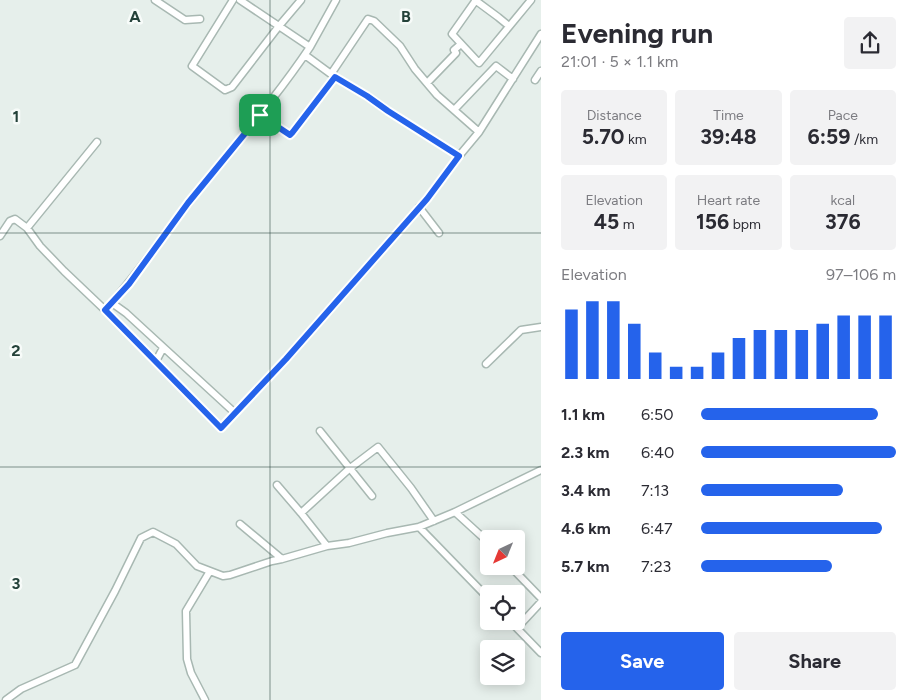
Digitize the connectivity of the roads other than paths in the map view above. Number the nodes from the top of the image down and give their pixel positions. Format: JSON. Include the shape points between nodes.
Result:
{"nodes":[{"id":1,"x":155,"y":0,"type":"edge"},
{"id":2,"x":233,"y":0,"type":"edge"},
{"id":3,"x":240,"y":0,"type":"edge"},
{"id":4,"x":302,"y":0,"type":"edge"},
{"id":5,"x":336,"y":0,"type":"edge"},
{"id":6,"x":476,"y":0,"type":"edge"},
{"id":7,"x":531,"y":0,"type":"edge"},
{"id":8,"x":200,"y":19,"type":"dead end"},
{"id":9,"x":279,"y":26,"type":"junction"},
{"id":10,"x":509,"y":26,"type":"junction"},
{"id":11,"x":541,"y":34,"type":"edge"},
{"id":12,"x":461,"y":44,"type":"junction"},
{"id":13,"x":310,"y":48,"type":"junction"},
{"id":14,"x":305,"y":55,"type":"junction"},
{"id":15,"x":541,"y":71,"type":"edge"},
{"id":16,"x":333,"y":75,"type":"junction"},
{"id":17,"x":513,"y":79,"type":"junction"},
{"id":18,"x":535,"y":80,"type":"dead end"},
{"id":19,"x":427,"y":83,"type":"junction"},
{"id":20,"x":454,"y":110,"type":"junction"},
{"id":21,"x":260,"y":115,"type":"junction"},
{"id":22,"x":479,"y":132,"type":"junction"},
{"id":23,"x":97,"y":142,"type":"dead end"},
{"id":24,"x":459,"y":156,"type":"junction"},
{"id":25,"x":419,"y":207,"type":"junction"},
{"id":26,"x":27,"y":228,"type":"junction"},
{"id":27,"x":439,"y":233,"type":"dead end"},
{"id":28,"x":0,"y":236,"type":"edge"},
{"id":29,"x":112,"y":303,"type":"junction"},
{"id":30,"x":105,"y":310,"type":"junction"},
{"id":31,"x":541,"y":326,"type":"edge"},
{"id":32,"x":163,"y":348,"type":"junction"},
{"id":33,"x":156,"y":361,"type":"junction"},
{"id":34,"x":486,"y":364,"type":"dead end"},
{"id":35,"x":235,"y":413,"type":"junction"},
{"id":36,"x":320,"y":431,"type":"dead end"},
{"id":37,"x":349,"y":469,"type":"junction"},
{"id":38,"x":538,"y":472,"type":"edge"},
{"id":39,"x":541,"y":479,"type":"edge"},
{"id":40,"x":277,"y":485,"type":"dead end"},
{"id":41,"x":372,"y":496,"type":"dead end"},
{"id":42,"x":455,"y":512,"type":"junction"},
{"id":43,"x":301,"y":514,"type":"junction"},
{"id":44,"x":434,"y":521,"type":"junction"},
{"id":45,"x":240,"y":524,"type":"dead end"},
{"id":46,"x":419,"y":526,"type":"junction"},
{"id":47,"x":480,"y":535,"type":"edge"},
{"id":48,"x":327,"y":546,"type":"junction"},
{"id":49,"x":282,"y":559,"type":"junction"},
{"id":50,"x":210,"y":571,"type":"junction"},
{"id":51,"x":518,"y":575,"type":"edge"},
{"id":52,"x":480,"y":590,"type":"edge"},
{"id":53,"x":541,"y":600,"type":"edge"},
{"id":54,"x":525,"y":619,"type":"edge"},
{"id":55,"x":519,"y":630,"type":"edge"},
{"id":56,"x":541,"y":653,"type":"edge"},
{"id":57,"x":6,"y":700,"type":"edge"},
{"id":58,"x":205,"y":700,"type":"edge"}],
"edges":[{"from":1,"to":8,"type":"street","via":[[185,20]]},
{"from":2,"to":9,"type":"street","via":[[192,66],[225,90],[232,87]]},
{"from":3,"to":9,"type":"street"},
{"from":4,"to":9,"type":"street"},
{"from":5,"to":13,"type":"street"},
{"from":6,"to":10,"type":"street"},
{"from":6,"to":12,"type":"street","via":[[452,34]]},
{"from":7,"to":10,"type":"street"},
{"from":9,"to":13,"type":"street"},
{"from":10,"to":12,"type":"street","via":[[479,63]]},
{"from":11,"to":17,"type":"street"},
{"from":12,"to":19,"type":"street"},
{"from":13,"to":14,"type":"street"},
{"from":14,"to":16,"type":"street"},
{"from":14,"to":21,"type":"street"},
{"from":15,"to":18,"type":"street"},
{"from":16,"to":19,"type":"street","via":[[368,19],[400,46]]},
{"from":16,"to":21,"type":"street","via":[[290,135]]},
{"from":16,"to":24,"type":"street"},
{"from":17,"to":20,"type":"street","via":[[496,66]]},
{"from":17,"to":22,"type":"street"},
{"from":19,"to":20,"type":"street"},
{"from":20,"to":22,"type":"street"},
{"from":21,"to":29,"type":"street"},
{"from":22,"to":24,"type":"street"},
{"from":23,"to":26,"type":"street"},
{"from":24,"to":25,"type":"street"},
{"from":25,"to":27,"type":"street"},
{"from":25,"to":35,"type":"street"},
{"from":26,"to":28,"type":"street","via":[[15,219]]},
{"from":26,"to":30,"type":"street","via":[[40,246]]},
{"from":29,"to":30,"type":"street"},
{"from":29,"to":32,"type":"street"},
{"from":30,"to":33,"type":"street"},
{"from":31,"to":34,"type":"street","via":[[522,330]]},
{"from":32,"to":33,"type":"street"},
{"from":32,"to":35,"type":"street"},
{"from":33,"to":35,"type":"street","via":[[221,428]]},
{"from":36,"to":37,"type":"street"},
{"from":37,"to":41,"type":"street"},
{"from":37,"to":43,"type":"street"},
{"from":37,"to":44,"type":"street","via":[[378,448]]},
{"from":38,"to":39,"type":"street"},
{"from":38,"to":42,"type":"street"},
{"from":40,"to":43,"type":"street"},
{"from":42,"to":44,"type":"street"},
{"from":42,"to":47,"type":"street"},
{"from":43,"to":48,"type":"street"},
{"from":44,"to":46,"type":"street"},
{"from":45,"to":49,"type":"street"},
{"from":46,"to":48,"type":"street"},
{"from":46,"to":52,"type":"street"},
{"from":48,"to":49,"type":"street"},
{"from":49,"to":50,"type":"street","via":[[230,575]]},
{"from":50,"to":57,"type":"street","via":[[197,566],[176,544],[153,532],[141,538],[75,665],[20,689]]},
{"from":50,"to":58,"type":"street","via":[[186,611],[187,659]]},
{"from":51,"to":53,"type":"street"},
{"from":53,"to":54,"type":"street"},
{"from":55,"to":56,"type":"street"}]}
